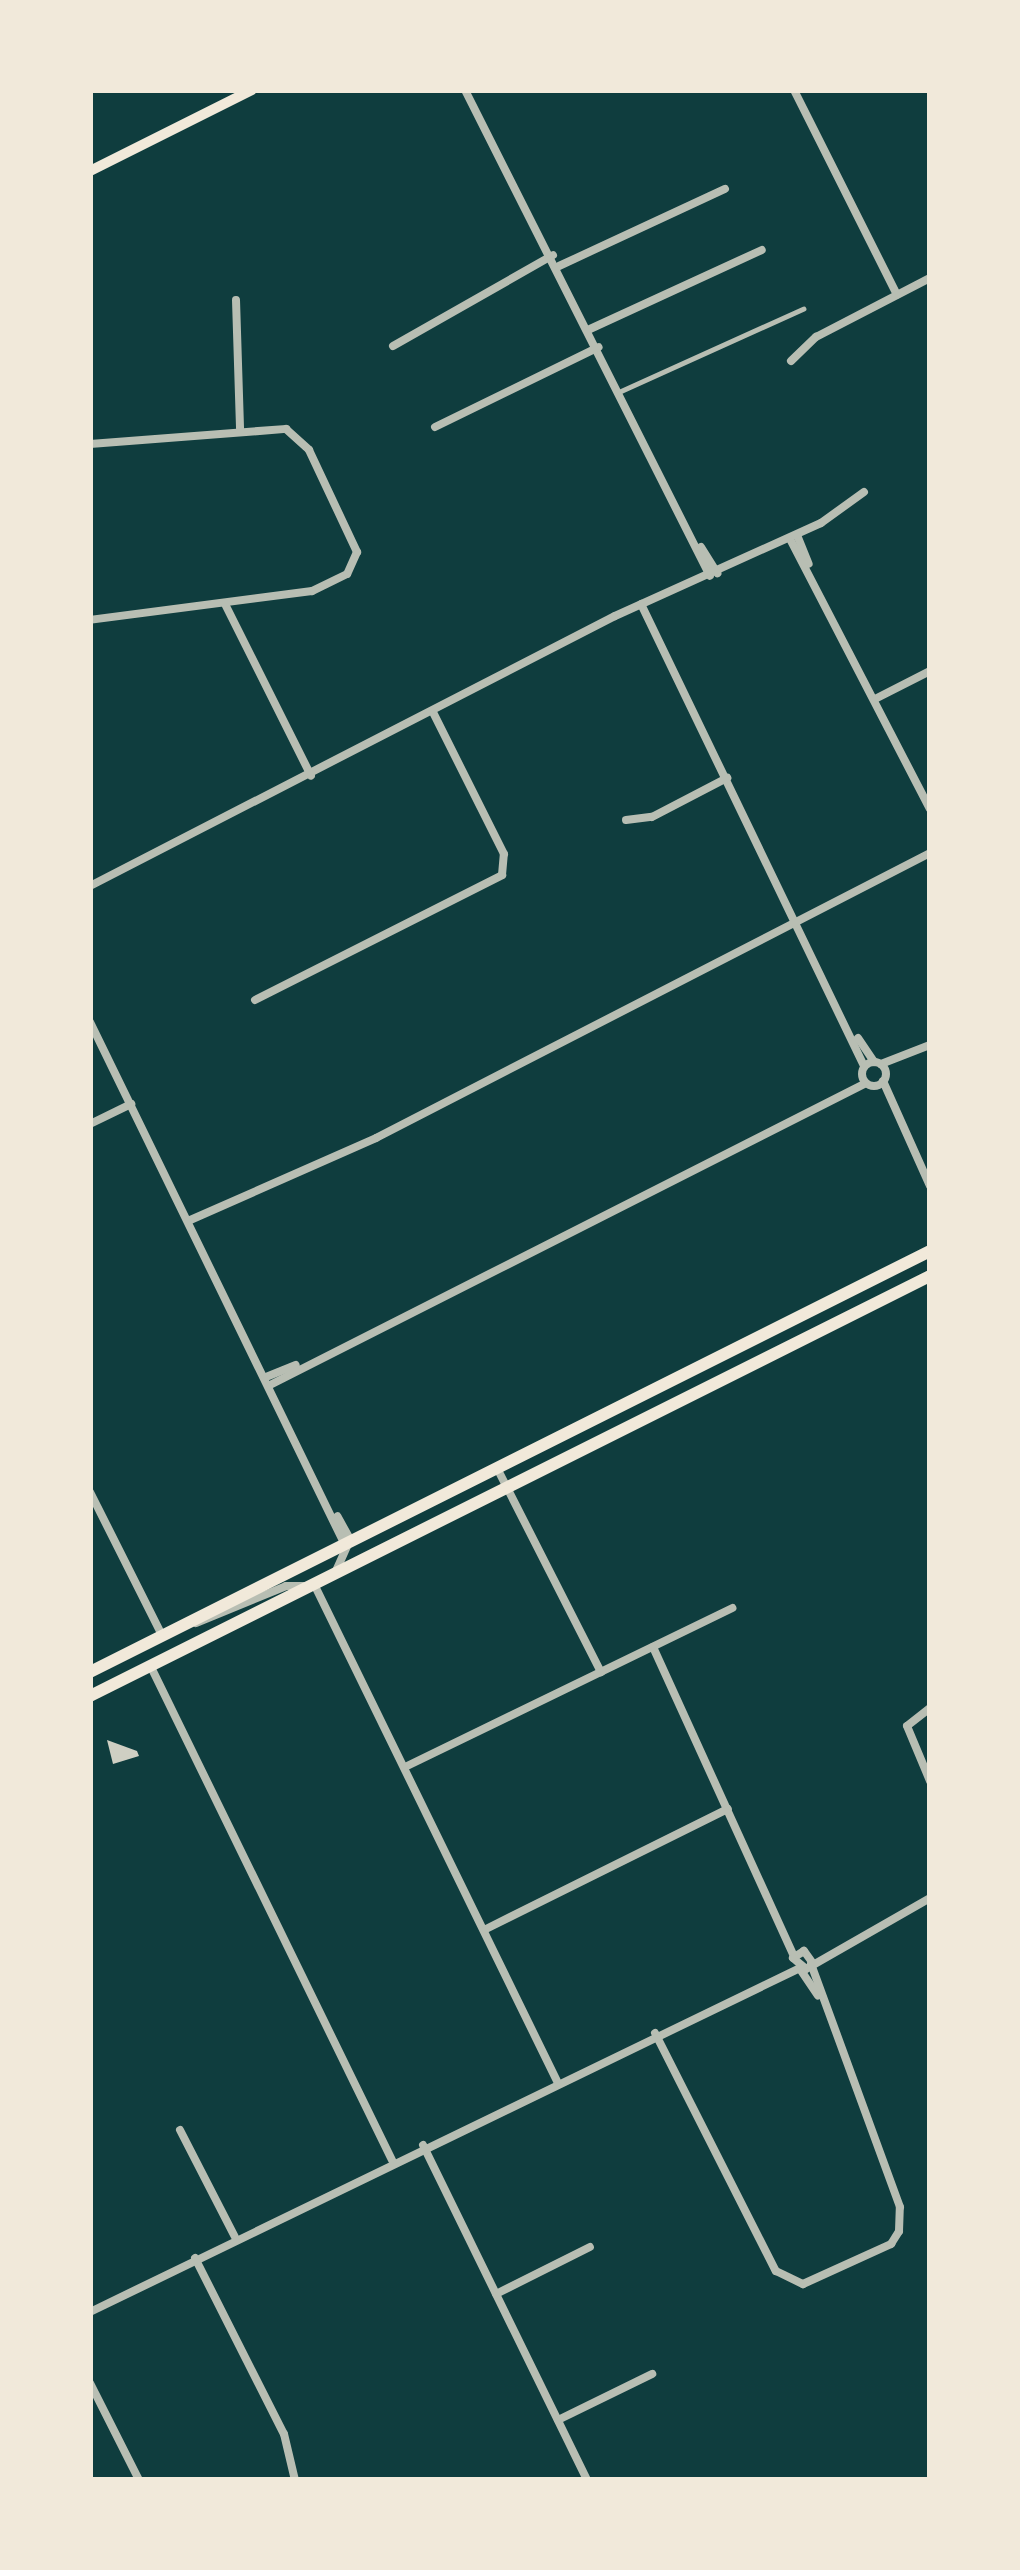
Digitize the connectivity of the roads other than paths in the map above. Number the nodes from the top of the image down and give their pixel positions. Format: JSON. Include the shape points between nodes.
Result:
{"nodes":[{"id":1,"x":252,"y":90,"type":"edge"},
{"id":2,"x":465,"y":90,"type":"edge"},
{"id":3,"x":794,"y":90,"type":"edge"},
{"id":4,"x":90,"y":171,"type":"edge"},
{"id":5,"x":725,"y":189,"type":"dead end"},
{"id":6,"x":761,"y":250,"type":"dead end"},
{"id":7,"x":553,"y":255,"type":"junction"},
{"id":8,"x":559,"y":266,"type":"junction"},
{"id":9,"x":930,"y":278,"type":"edge"},
{"id":10,"x":897,"y":295,"type":"junction"},
{"id":11,"x":236,"y":300,"type":"dead end"},
{"id":12,"x":803,"y":309,"type":"dead end"},
{"id":13,"x":590,"y":329,"type":"junction"},
{"id":14,"x":393,"y":346,"type":"dead end"},
{"id":15,"x":599,"y":347,"type":"junction"},
{"id":16,"x":791,"y":361,"type":"dead end"},
{"id":17,"x":621,"y":391,"type":"junction"},
{"id":18,"x":435,"y":428,"type":"dead end"},
{"id":19,"x":240,"y":429,"type":"junction"},
{"id":20,"x":90,"y":444,"type":"edge"},
{"id":21,"x":865,"y":492,"type":"dead end"},
{"id":22,"x":794,"y":537,"type":"junction"},
{"id":23,"x":713,"y":575,"type":"junction"},
{"id":24,"x":225,"y":604,"type":"junction"},
{"id":25,"x":640,"y":604,"type":"junction"},
{"id":26,"x":90,"y":620,"type":"edge"},
{"id":27,"x":930,"y":671,"type":"edge"},
{"id":28,"x":875,"y":699,"type":"junction"},
{"id":29,"x":434,"y":714,"type":"junction"},
{"id":30,"x":311,"y":776,"type":"junction"},
{"id":31,"x":727,"y":778,"type":"junction"},
{"id":32,"x":930,"y":809,"type":"edge"},
{"id":33,"x":626,"y":820,"type":"dead end"},
{"id":34,"x":930,"y":853,"type":"edge"},
{"id":35,"x":90,"y":886,"type":"edge"},
{"id":36,"x":800,"y":926,"type":"junction"},
{"id":37,"x":255,"y":1000,"type":"dead end"},
{"id":38,"x":90,"y":1022,"type":"edge"},
{"id":39,"x":930,"y":1045,"type":"edge"},
{"id":40,"x":874,"y":1074,"type":"junction"},
{"id":41,"x":131,"y":1104,"type":"junction"},
{"id":42,"x":90,"y":1124,"type":"edge"},
{"id":43,"x":930,"y":1186,"type":"edge"},
{"id":44,"x":188,"y":1221,"type":"junction"},
{"id":45,"x":930,"y":1251,"type":"edge"},
{"id":46,"x":930,"y":1276,"type":"edge"},
{"id":47,"x":268,"y":1381,"type":"junction"},
{"id":48,"x":498,"y":1470,"type":"junction"},
{"id":49,"x":508,"y":1489,"type":"junction"},
{"id":50,"x":91,"y":1498,"type":"edge"},
{"id":51,"x":347,"y":1545,"type":"junction"},
{"id":52,"x":333,"y":1577,"type":"junction"},
{"id":53,"x":315,"y":1586,"type":"junction"},
{"id":54,"x":732,"y":1608,"type":"dead end"},
{"id":55,"x":183,"y":1626,"type":"junction"},
{"id":56,"x":162,"y":1636,"type":"junction"},
{"id":57,"x":653,"y":1646,"type":"junction"},
{"id":58,"x":150,"y":1666,"type":"junction"},
{"id":59,"x":90,"y":1672,"type":"edge"},
{"id":60,"x":601,"y":1672,"type":"junction"},
{"id":61,"x":90,"y":1696,"type":"edge"},
{"id":62,"x":930,"y":1708,"type":"edge"},
{"id":63,"x":405,"y":1767,"type":"junction"},
{"id":64,"x":930,"y":1781,"type":"edge"},
{"id":65,"x":728,"y":1809,"type":"junction"},
{"id":66,"x":930,"y":1898,"type":"edge"},
{"id":67,"x":784,"y":1923,"type":"junction"},
{"id":68,"x":486,"y":1929,"type":"junction"},
{"id":69,"x":793,"y":1957,"type":"junction"},
{"id":70,"x":808,"y":1957,"type":"junction"},
{"id":71,"x":799,"y":1969,"type":"junction"},
{"id":72,"x":759,"y":1982,"type":"junction"},
{"id":73,"x":822,"y":2002,"type":"junction"},
{"id":74,"x":656,"y":2033,"type":"junction"},
{"id":75,"x":557,"y":2081,"type":"junction"},
{"id":76,"x":180,"y":2130,"type":"dead end"},
{"id":77,"x":423,"y":2145,"type":"junction"},
{"id":78,"x":392,"y":2160,"type":"junction"},
{"id":79,"x":235,"y":2237,"type":"junction"},
{"id":80,"x":590,"y":2247,"type":"dead end"},
{"id":81,"x":195,"y":2258,"type":"junction"},
{"id":82,"x":496,"y":2294,"type":"junction"},
{"id":83,"x":90,"y":2312,"type":"edge"},
{"id":84,"x":652,"y":2374,"type":"dead end"},
{"id":85,"x":90,"y":2383,"type":"edge"},
{"id":86,"x":558,"y":2420,"type":"junction"},
{"id":87,"x":139,"y":2480,"type":"edge"},
{"id":88,"x":295,"y":2480,"type":"edge"},
{"id":89,"x":587,"y":2480,"type":"edge"}],
"edges":[{"from":1,"to":4,"type":"main road"},
{"from":2,"to":7,"type":"street"},
{"from":3,"to":10,"type":"street"},
{"from":5,"to":8,"type":"street"},
{"from":6,"to":13,"type":"street"},
{"from":7,"to":8,"type":"street"},
{"from":7,"to":14,"type":"street"},
{"from":8,"to":13,"type":"street"},
{"from":9,"to":10,"type":"street"},
{"from":10,"to":16,"type":"street","via":[[816,337]]},
{"from":11,"to":19,"type":"street"},
{"from":12,"to":17,"type":"lane"},
{"from":13,"to":15,"type":"street"},
{"from":15,"to":17,"type":"street"},
{"from":15,"to":18,"type":"street"},
{"from":17,"to":23,"type":"street"},
{"from":19,"to":20,"type":"street"},
{"from":19,"to":24,"type":"street","via":[[273,426],[301,440],[357,552],[347,574],[323,587]]},
{"from":21,"to":22,"type":"street"},
{"from":22,"to":23,"type":"street"},
{"from":22,"to":28,"type":"street"},
{"from":23,"to":25,"type":"street"},
{"from":24,"to":26,"type":"street"},
{"from":24,"to":30,"type":"street"},
{"from":25,"to":29,"type":"street"},
{"from":25,"to":31,"type":"street"},
{"from":27,"to":28,"type":"street"},
{"from":28,"to":32,"type":"street"},
{"from":29,"to":30,"type":"street"},
{"from":29,"to":37,"type":"street","via":[[504,854],[502,875]]},
{"from":30,"to":35,"type":"street"},
{"from":31,"to":33,"type":"street","via":[[652,817]]},
{"from":31,"to":36,"type":"street"},
{"from":34,"to":36,"type":"street"},
{"from":36,"to":40,"type":"street"},
{"from":36,"to":44,"type":"street","via":[[376,1138]]},
{"from":38,"to":41,"type":"street"},
{"from":39,"to":40,"type":"street"},
{"from":40,"to":43,"type":"street"},
{"from":40,"to":47,"type":"street"},
{"from":41,"to":42,"type":"street"},
{"from":41,"to":44,"type":"street"},
{"from":44,"to":47,"type":"street"},
{"from":45,"to":48,"type":"main road"},
{"from":46,"to":49,"type":"main road"},
{"from":47,"to":51,"type":"street"},
{"from":48,"to":49,"type":"street"},
{"from":48,"to":51,"type":"main road"},
{"from":49,"to":52,"type":"main road"},
{"from":49,"to":60,"type":"street"},
{"from":50,"to":56,"type":"street"},
{"from":51,"to":52,"type":"street"},
{"from":51,"to":55,"type":"main road"},
{"from":52,"to":53,"type":"main road"},
{"from":53,"to":55,"type":"street","via":[[286,1586],[222,1618]]},
{"from":53,"to":58,"type":"main road"},
{"from":53,"to":63,"type":"street"},
{"from":54,"to":57,"type":"street"},
{"from":55,"to":56,"type":"main road"},
{"from":56,"to":59,"type":"main road"},
{"from":57,"to":60,"type":"street"},
{"from":57,"to":65,"type":"street"},
{"from":58,"to":61,"type":"main road"},
{"from":58,"to":78,"type":"street"},
{"from":60,"to":63,"type":"street"},
{"from":62,"to":64,"type":"street","via":[[907,1726]]},
{"from":63,"to":68,"type":"street"},
{"from":65,"to":67,"type":"street"},
{"from":65,"to":68,"type":"street"},
{"from":66,"to":70,"type":"street"},
{"from":67,"to":69,"type":"street"},
{"from":67,"to":70,"type":"street"},
{"from":68,"to":75,"type":"street"},
{"from":69,"to":70,"type":"street"},
{"from":69,"to":71,"type":"street"},
{"from":69,"to":72,"type":"street"},
{"from":70,"to":71,"type":"street"},
{"from":70,"to":73,"type":"street"},
{"from":71,"to":72,"type":"street"},
{"from":71,"to":73,"type":"street"},
{"from":72,"to":74,"type":"street"},
{"from":73,"to":74,"type":"street","via":[[900,2207],[899,2231],[891,2244],[803,2284],[786,2281]]},
{"from":74,"to":75,"type":"street"},
{"from":75,"to":77,"type":"street"},
{"from":76,"to":79,"type":"street"},
{"from":77,"to":78,"type":"street"},
{"from":77,"to":82,"type":"street"},
{"from":78,"to":79,"type":"street"},
{"from":79,"to":81,"type":"street"},
{"from":80,"to":82,"type":"street"},
{"from":81,"to":83,"type":"street"},
{"from":81,"to":88,"type":"street","via":[[284,2434]]},
{"from":82,"to":86,"type":"street"},
{"from":84,"to":86,"type":"street"},
{"from":85,"to":87,"type":"street"},
{"from":86,"to":89,"type":"street"}]}
